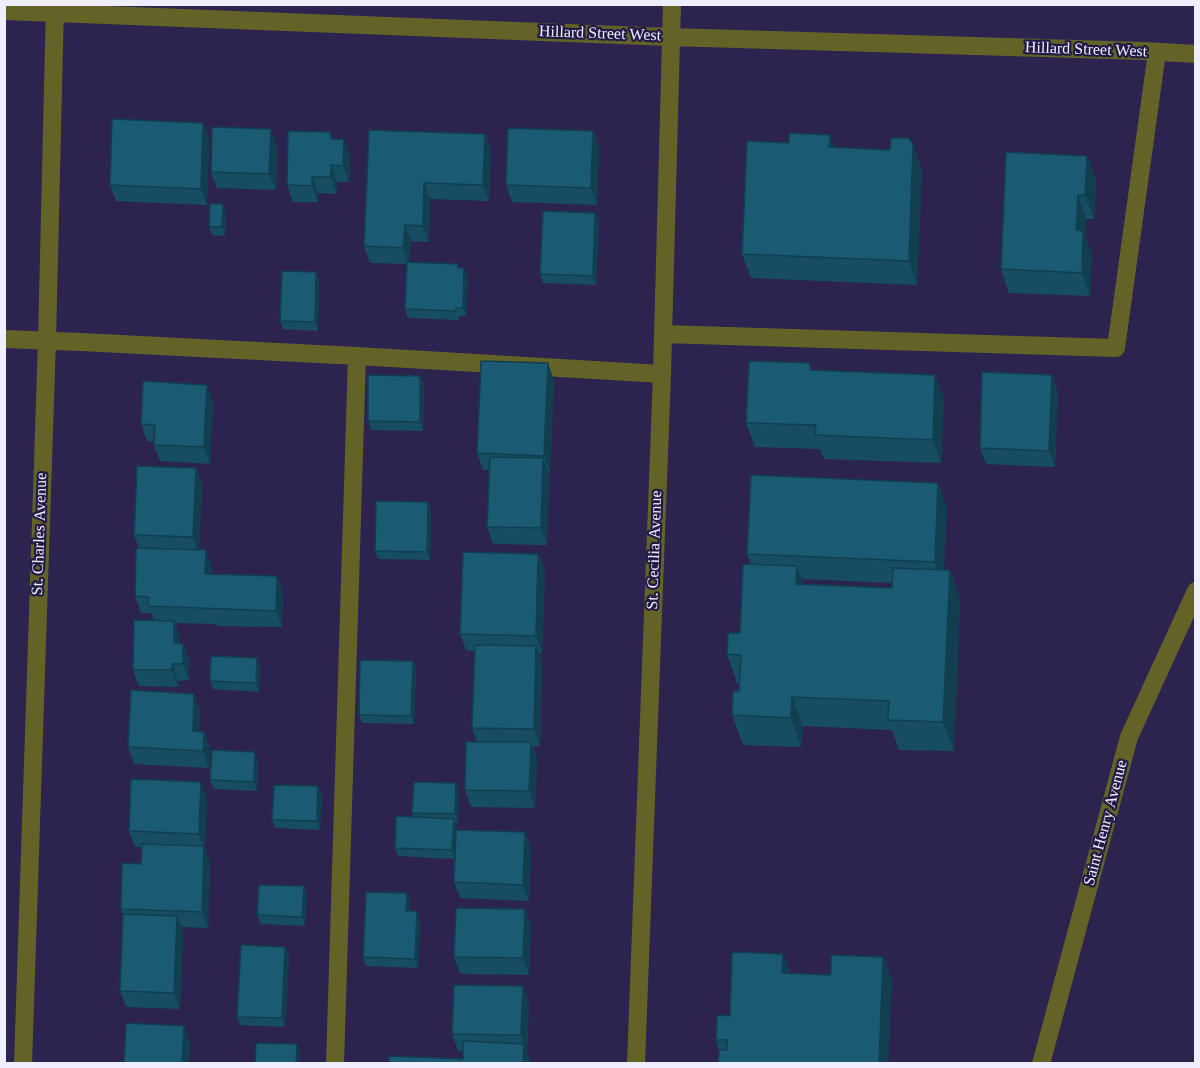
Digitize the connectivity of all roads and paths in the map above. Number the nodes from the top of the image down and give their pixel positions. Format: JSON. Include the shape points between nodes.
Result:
{"nodes":[{"id":1,"x":672,"y":4,"type":"edge"},
{"id":2,"x":55,"y":9,"type":"edge"},
{"id":3,"x":4,"y":11,"type":"edge"},
{"id":4,"x":670,"y":37,"type":"junction"},
{"id":5,"x":1157,"y":52,"type":"junction"},
{"id":6,"x":1196,"y":54,"type":"edge"},
{"id":7,"x":663,"y":334,"type":"junction"},
{"id":8,"x":4,"y":339,"type":"edge"},
{"id":9,"x":47,"y":341,"type":"junction"},
{"id":10,"x":357,"y":356,"type":"junction"},
{"id":11,"x":662,"y":374,"type":"junction"},
{"id":12,"x":1196,"y":591,"type":"edge"},
{"id":13,"x":22,"y":1064,"type":"edge"},
{"id":14,"x":335,"y":1064,"type":"edge"},
{"id":15,"x":636,"y":1064,"type":"edge"},
{"id":16,"x":1041,"y":1064,"type":"edge"}],
"edges":[{"from":1,"to":4,"type":"street","name":"St. Cecilia Avenue"},
{"from":2,"to":3,"type":"street","name":"Hillard Street West"},
{"from":2,"to":4,"type":"street","name":"Hillard Street West"},
{"from":2,"to":9,"type":"street","name":"St. Charles Avenue"},
{"from":4,"to":5,"type":"street","name":"Hillard Street West"},
{"from":4,"to":7,"type":"street","name":"St. Cecilia Avenue"},
{"from":5,"to":6,"type":"street","name":"Hillard Street West"},
{"from":5,"to":7,"type":"street","via":[[1116,348]]},
{"from":7,"to":11,"type":"street","name":"St. Cecilia Avenue"},
{"from":8,"to":9,"type":"street"},
{"from":9,"to":10,"type":"street"},
{"from":9,"to":13,"type":"street","name":"St. Charles Avenue"},
{"from":10,"to":11,"type":"street"},
{"from":10,"to":14,"type":"street"},
{"from":11,"to":15,"type":"street","name":"St. Cecilia Avenue"},
{"from":12,"to":16,"type":"street","name":"Saint Henry Avenue","via":[[1129,737]]}]}
